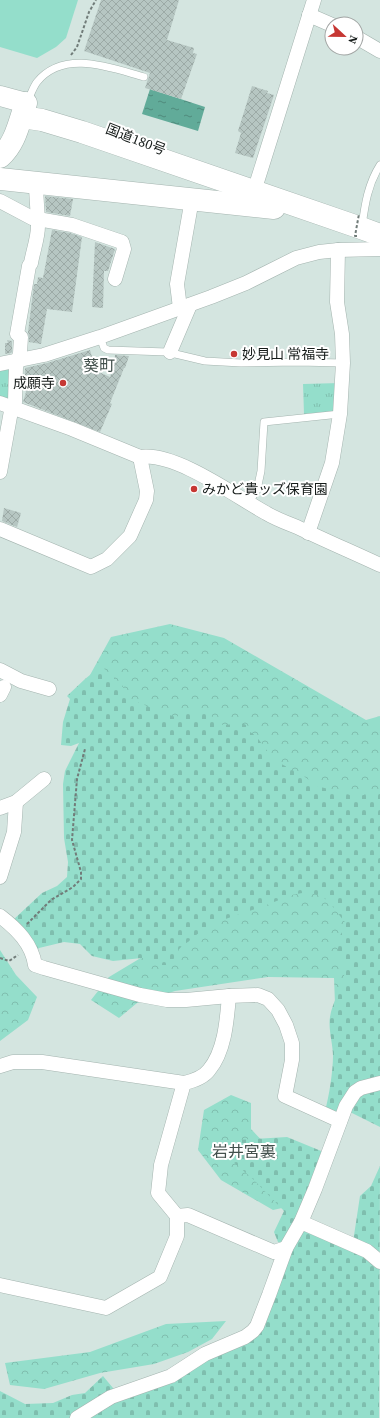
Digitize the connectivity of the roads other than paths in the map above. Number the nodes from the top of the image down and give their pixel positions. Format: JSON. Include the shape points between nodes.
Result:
{"nodes":[{"id":1,"x":314,"y":0,"type":"edge"},
{"id":2,"x":309,"y":15,"type":"junction"},
{"id":3,"x":324,"y":21,"type":"edge"},
{"id":4,"x":364,"y":42,"type":"edge"},
{"id":5,"x":380,"y":51,"type":"edge"},
{"id":6,"x":144,"y":77,"type":"dead end"},
{"id":7,"x":0,"y":96,"type":"edge"},
{"id":8,"x":24,"y":110,"type":"junction"},
{"id":9,"x":0,"y":111,"type":"edge"},
{"id":10,"x":0,"y":157,"type":"edge"},
{"id":11,"x":380,"y":165,"type":"edge"},
{"id":12,"x":0,"y":179,"type":"edge"},
{"id":13,"x":36,"y":183,"type":"junction"},
{"id":14,"x":252,"y":198,"type":"junction"},
{"id":15,"x":192,"y":199,"type":"junction"},
{"id":16,"x":0,"y":201,"type":"edge"},
{"id":17,"x":38,"y":220,"type":"junction"},
{"id":18,"x":364,"y":228,"type":"edge"},
{"id":19,"x":380,"y":249,"type":"edge"},
{"id":20,"x":338,"y":250,"type":"junction"},
{"id":21,"x":115,"y":279,"type":"dead end"},
{"id":22,"x":185,"y":306,"type":"junction"},
{"id":23,"x":100,"y":337,"type":"junction"},
{"id":24,"x":170,"y":352,"type":"junction"},
{"id":25,"x":18,"y":361,"type":"junction"},
{"id":26,"x":343,"y":362,"type":"junction"},
{"id":27,"x":0,"y":364,"type":"edge"},
{"id":28,"x":6,"y":405,"type":"edge"},
{"id":29,"x":340,"y":414,"type":"junction"},
{"id":30,"x":140,"y":457,"type":"junction"},
{"id":31,"x":0,"y":472,"type":"edge"},
{"id":32,"x":249,"y":502,"type":"junction"},
{"id":33,"x":0,"y":528,"type":"edge"},
{"id":34,"x":308,"y":533,"type":"junction"},
{"id":35,"x":380,"y":564,"type":"edge"},
{"id":36,"x":0,"y":670,"type":"edge"},
{"id":37,"x":49,"y":689,"type":"dead end"},
{"id":38,"x":44,"y":779,"type":"dead end"},
{"id":39,"x":16,"y":802,"type":"junction"},
{"id":40,"x":0,"y":808,"type":"edge"},
{"id":41,"x":0,"y":877,"type":"edge"},
{"id":42,"x":0,"y":916,"type":"edge"},
{"id":43,"x":229,"y":996,"type":"junction"},
{"id":44,"x":0,"y":1066,"type":"edge"},
{"id":45,"x":184,"y":1084,"type":"junction"},
{"id":46,"x":380,"y":1084,"type":"edge"},
{"id":47,"x":340,"y":1121,"type":"junction"},
{"id":48,"x":177,"y":1216,"type":"junction"},
{"id":49,"x":301,"y":1222,"type":"junction"},
{"id":50,"x":286,"y":1248,"type":"junction"},
{"id":51,"x":380,"y":1262,"type":"edge"},
{"id":52,"x":0,"y":1286,"type":"edge"},
{"id":53,"x":77,"y":1418,"type":"edge"}],
"edges":[{"from":1,"to":2,"type":"street"},
{"from":2,"to":3,"type":"street"},
{"from":2,"to":14,"type":"street"},
{"from":4,"to":5,"type":"street"},
{"from":6,"to":8,"type":"lane","via":[[89,64],[59,67],[45,74],[36,83]]},
{"from":7,"to":8,"type":"main road"},
{"from":8,"to":9,"type":"main road"},
{"from":8,"to":10,"type":"highway","via":[[11,145]]},
{"from":8,"to":14,"type":"highway","name":"国道180号","via":[[122,132],[194,162]]},
{"from":11,"to":18,"type":"lane","via":[[373,176],[366,197]]},
{"from":12,"to":13,"type":"highway"},
{"from":13,"to":15,"type":"highway"},
{"from":13,"to":17,"type":"street"},
{"from":14,"to":15,"type":"highway"},
{"from":14,"to":18,"type":"highway","name":"国道180号"},
{"from":15,"to":22,"type":"street","via":[[177,284]]},
{"from":16,"to":17,"type":"street"},
{"from":17,"to":21,"type":"street","via":[[72,226],[122,242],[124,249]]},
{"from":17,"to":25,"type":"street","via":[[17,334],[21,337]]},
{"from":19,"to":20,"type":"street"},
{"from":20,"to":22,"type":"street","via":[[296,258],[246,282]]},
{"from":20,"to":26,"type":"street","via":[[337,302]]},
{"from":22,"to":23,"type":"street"},
{"from":22,"to":24,"type":"street"},
{"from":23,"to":24,"type":"lane","via":[[104,348],[108,350]]},
{"from":23,"to":25,"type":"street"},
{"from":24,"to":26,"type":"lane","via":[[205,361]]},
{"from":25,"to":27,"type":"street"},
{"from":25,"to":28,"type":"street","via":[[15,402]]},
{"from":26,"to":29,"type":"street"},
{"from":28,"to":30,"type":"street"},
{"from":28,"to":31,"type":"street","via":[[11,411]]},
{"from":29,"to":32,"type":"lane","via":[[264,422],[261,471],[257,490]]},
{"from":29,"to":34,"type":"street","via":[[332,463]]},
{"from":30,"to":32,"type":"street","via":[[157,457],[184,466]]},
{"from":30,"to":33,"type":"street","via":[[147,491],[146,500],[130,536],[107,559],[91,566]]},
{"from":32,"to":34,"type":"street"},
{"from":34,"to":35,"type":"street"},
{"from":36,"to":37,"type":"street","via":[[21,681]]},
{"from":38,"to":39,"type":"street"},
{"from":39,"to":40,"type":"street"},
{"from":39,"to":41,"type":"street","via":[[14,832]]},
{"from":42,"to":43,"type":"street","via":[[19,932],[30,948],[35,965],[140,995],[168,1000]]},
{"from":43,"to":45,"type":"street","via":[[227,1026],[217,1057],[208,1071],[196,1080]]},
{"from":43,"to":47,"type":"street","via":[[258,995],[268,999],[278,1010],[292,1043],[292,1060],[285,1096]]},
{"from":44,"to":45,"type":"street","via":[[13,1062],[42,1062]]},
{"from":45,"to":48,"type":"street","via":[[161,1165],[158,1193]]},
{"from":46,"to":47,"type":"street","via":[[355,1092]]},
{"from":47,"to":49,"type":"street","via":[[316,1189]]},
{"from":48,"to":50,"type":"street","via":[[188,1215],[274,1252]]},
{"from":48,"to":52,"type":"street","via":[[177,1236],[160,1277],[106,1308]]},
{"from":49,"to":50,"type":"street"},
{"from":49,"to":51,"type":"street","via":[[367,1251]]},
{"from":50,"to":53,"type":"street","via":[[253,1331],[205,1354],[171,1376],[111,1396]]}]}
